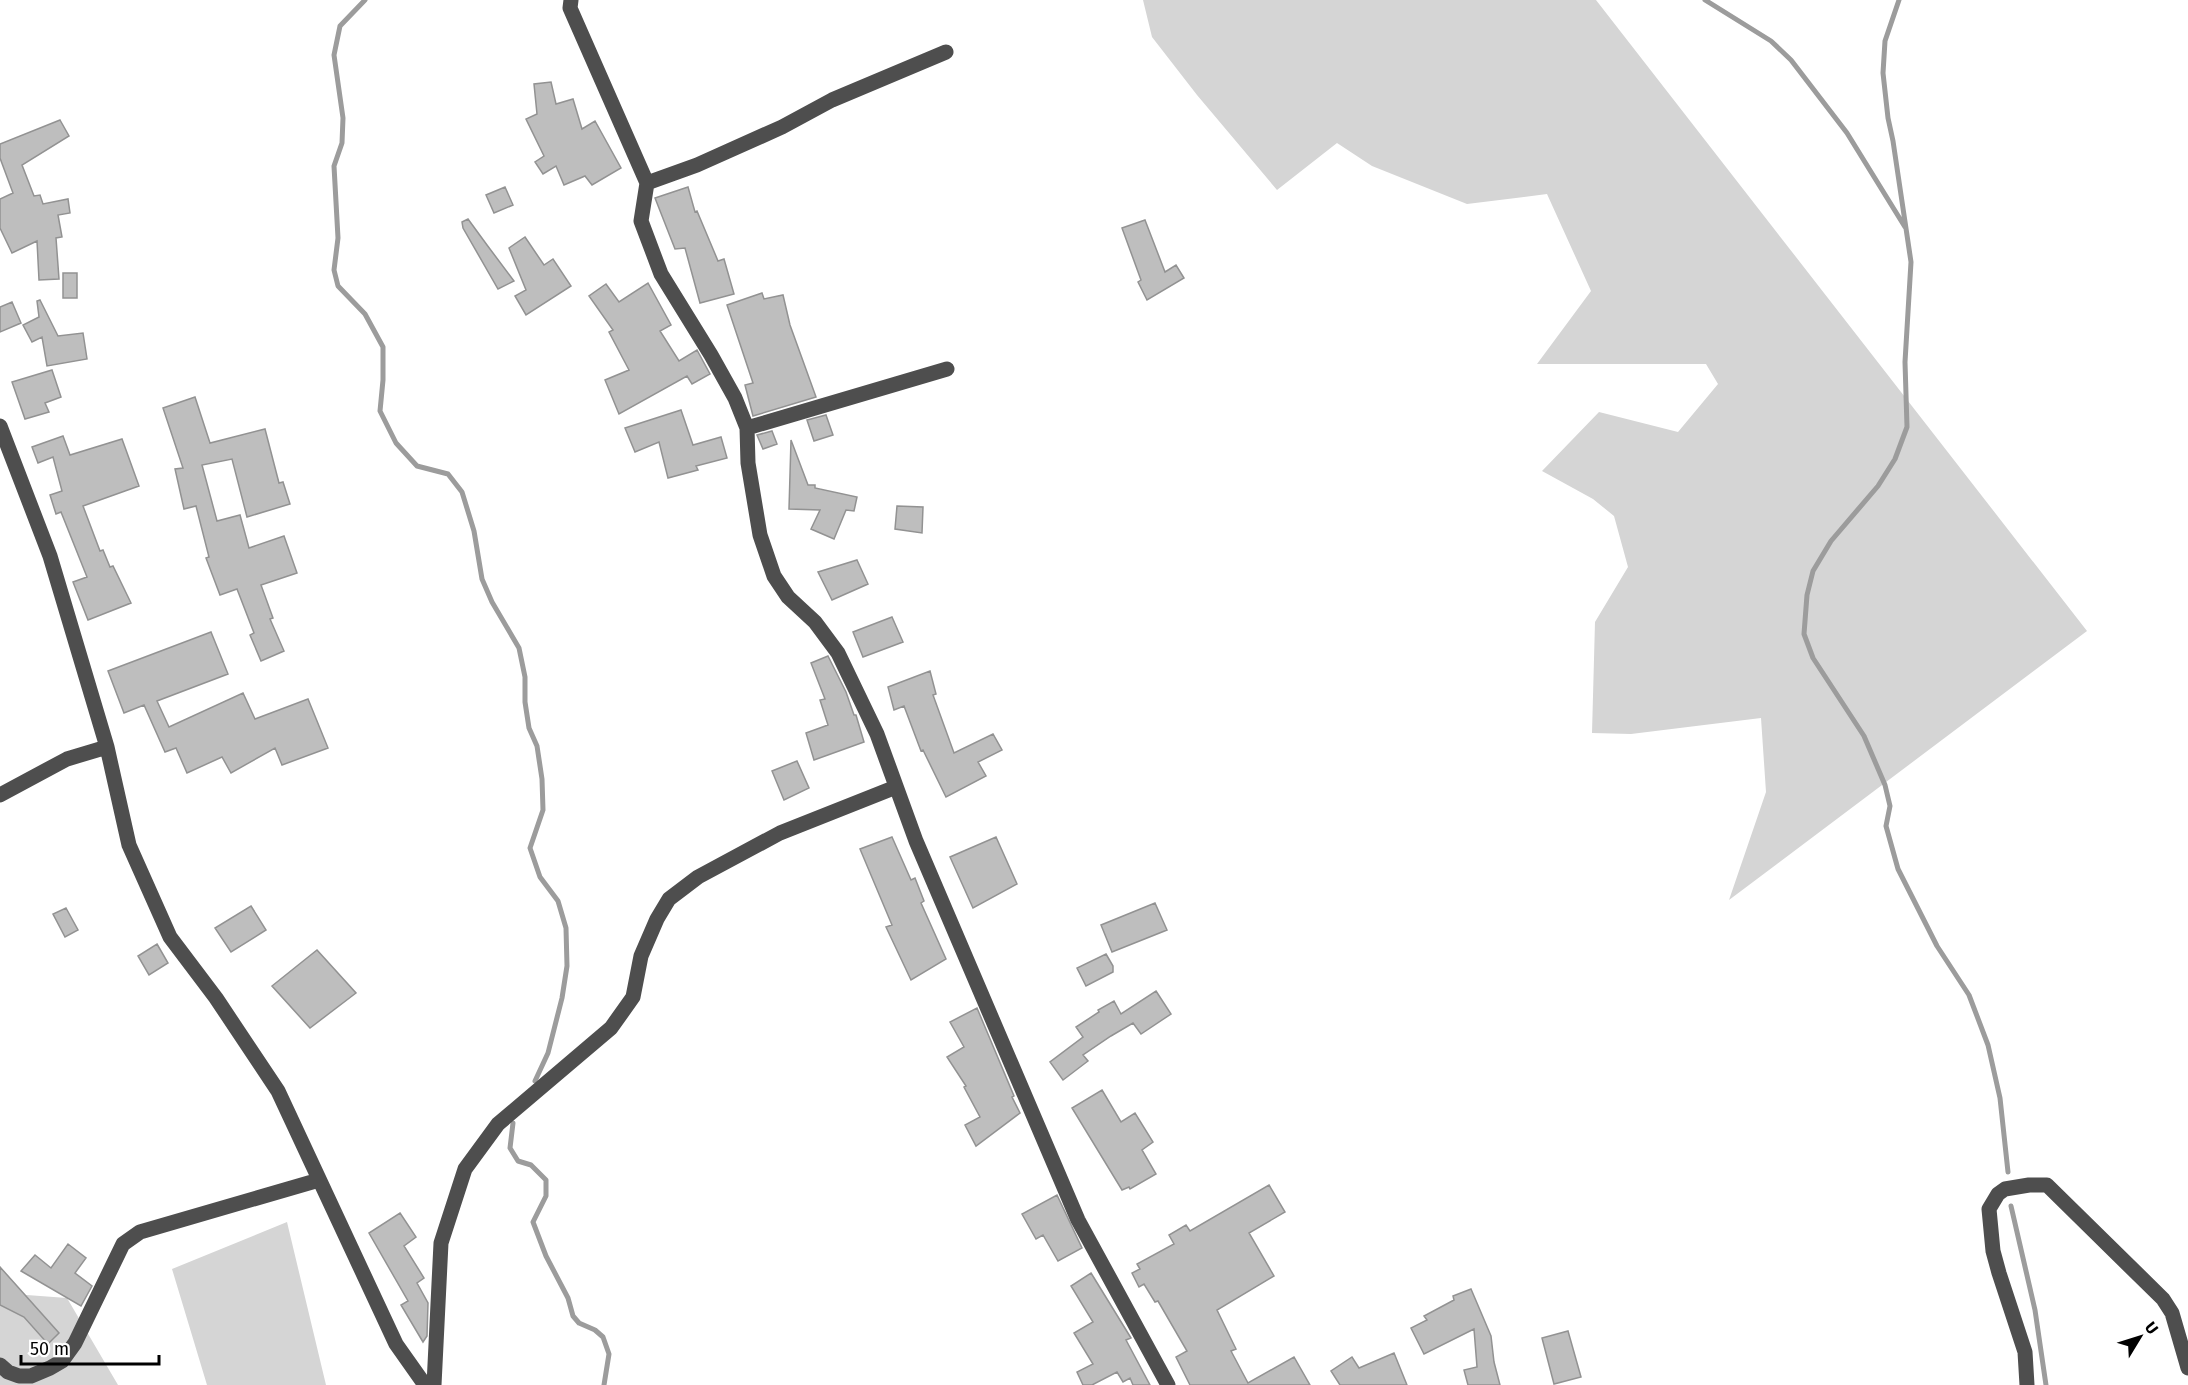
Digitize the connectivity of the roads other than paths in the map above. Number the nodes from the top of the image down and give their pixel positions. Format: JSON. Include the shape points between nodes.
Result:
{"nodes":[{"id":1,"x":571,"y":0,"type":"edge"},
{"id":2,"x":946,"y":52,"type":"dead end"},
{"id":3,"x":647,"y":183,"type":"junction"},
{"id":4,"x":947,"y":369,"type":"dead end"},
{"id":5,"x":0,"y":426,"type":"edge"},
{"id":6,"x":747,"y":428,"type":"junction"},
{"id":7,"x":107,"y":747,"type":"junction"},
{"id":8,"x":896,"y":787,"type":"junction"},
{"id":9,"x":0,"y":795,"type":"edge"},
{"id":10,"x":319,"y":1180,"type":"junction"},
{"id":11,"x":0,"y":1365,"type":"edge"},
{"id":12,"x":2188,"y":1368,"type":"edge"},
{"id":13,"x":425,"y":1385,"type":"edge"},
{"id":14,"x":434,"y":1385,"type":"edge"},
{"id":15,"x":1168,"y":1385,"type":"edge"},
{"id":16,"x":2027,"y":1385,"type":"edge"}],
"edges":[{"from":1,"to":3,"type":"street","via":[[570,8]]},
{"from":2,"to":3,"type":"street","via":[[832,100],[697,165]]},
{"from":3,"to":6,"type":"street","via":[[641,221],[661,274],[721,372]]},
{"from":4,"to":6,"type":"street"},
{"from":5,"to":7,"type":"street","via":[[50,556]]},
{"from":6,"to":8,"type":"street","via":[[748,463],[760,535],[774,576],[838,653],[877,734]]},
{"from":7,"to":9,"type":"street","via":[[67,759]]},
{"from":7,"to":10,"type":"street","via":[[129,845],[170,937],[278,1091]]},
{"from":8,"to":14,"type":"street","via":[[780,833],[698,877],[669,899],[641,956],[633,997],[612,1028],[498,1124],[465,1169],[441,1243]]},
{"from":8,"to":15,"type":"street","via":[[1078,1220]]},
{"from":10,"to":11,"type":"street","via":[[140,1232],[123,1244],[62,1361],[31,1376],[19,1376]]},
{"from":10,"to":13,"type":"street","via":[[396,1344]]},
{"from":12,"to":16,"type":"street","via":[[2172,1312],[2163,1299],[2047,1185],[2029,1185],[2005,1189],[1989,1209],[1999,1273],[2025,1352]]}]}
